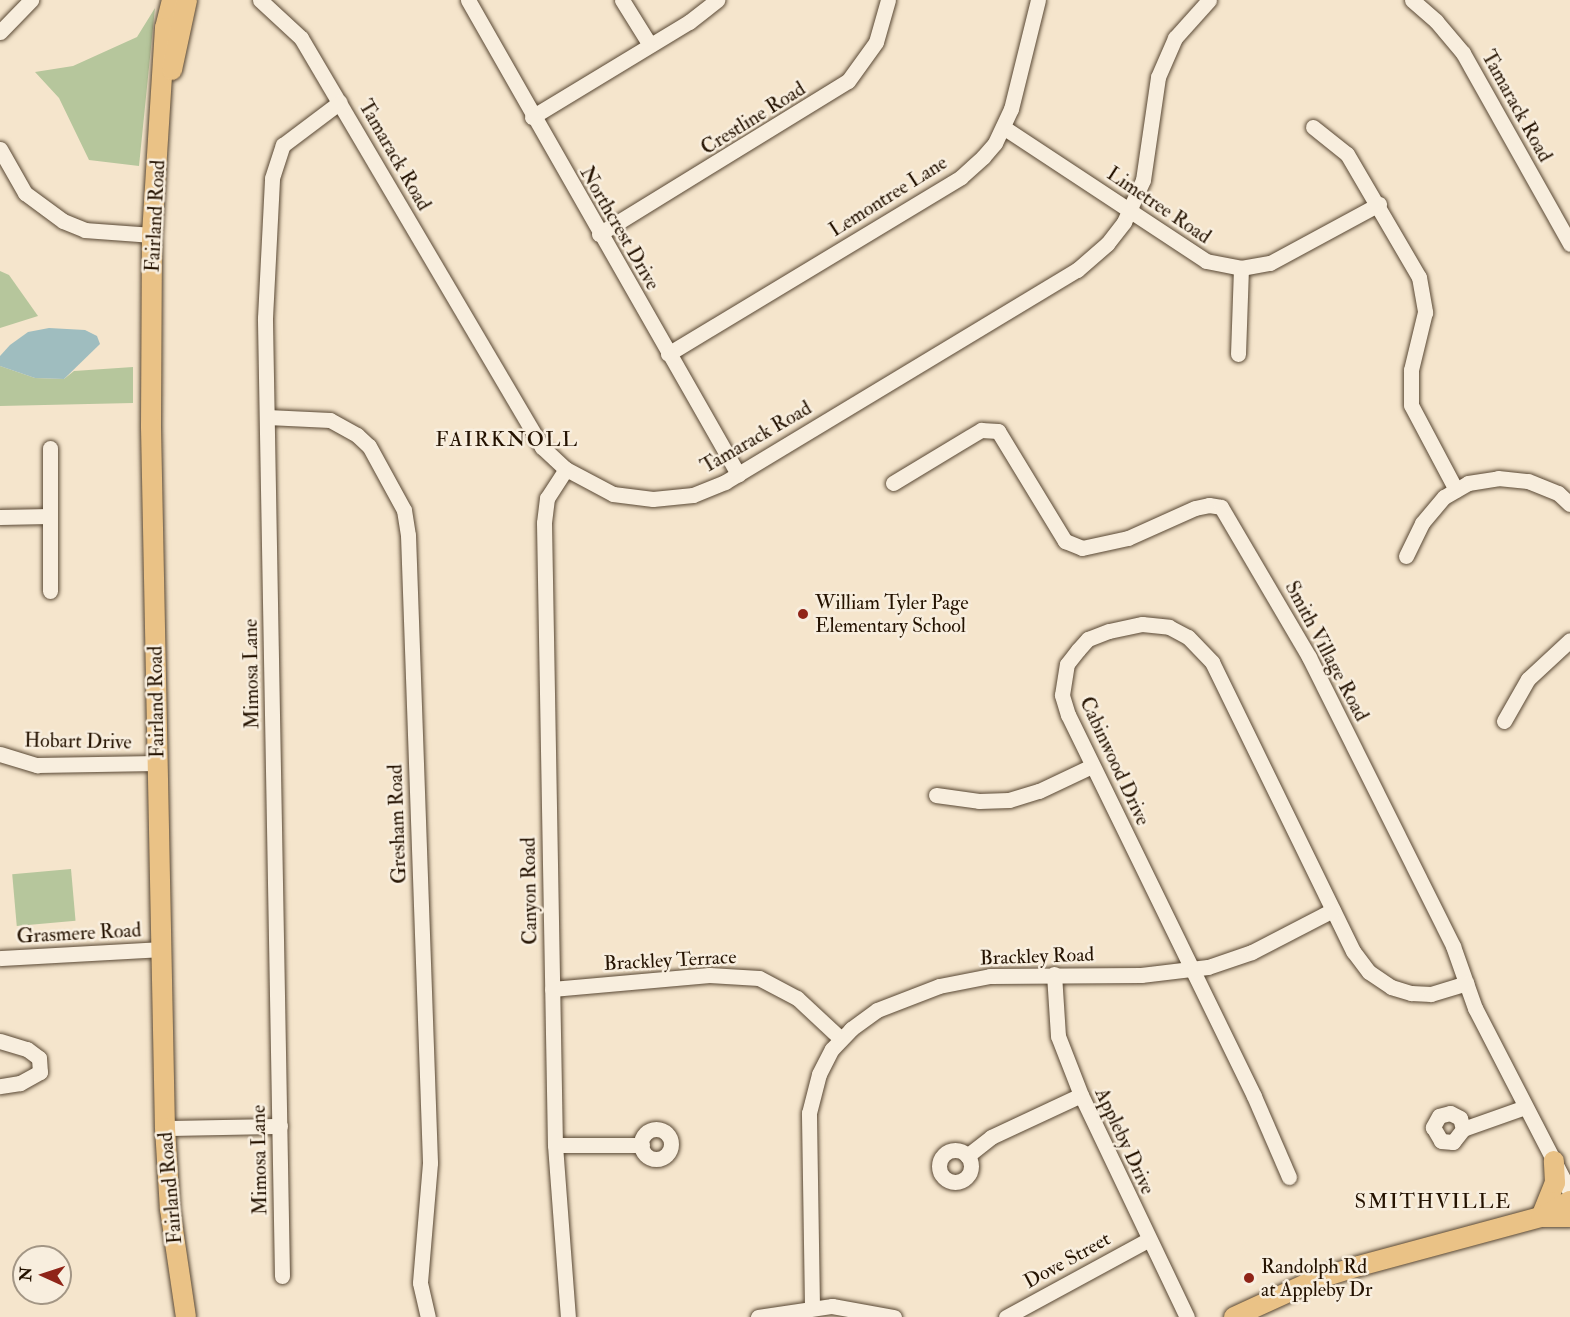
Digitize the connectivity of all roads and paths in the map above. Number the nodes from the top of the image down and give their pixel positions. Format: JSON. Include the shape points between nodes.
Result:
{"nodes":[{"id":1,"x":31,"y":0,"type":"edge"},
{"id":2,"x":172,"y":0,"type":"edge"},
{"id":3,"x":187,"y":0,"type":"edge"},
{"id":4,"x":468,"y":0,"type":"edge"},
{"id":5,"x":622,"y":0,"type":"edge"},
{"id":6,"x":717,"y":0,"type":"edge"},
{"id":7,"x":888,"y":0,"type":"edge"},
{"id":8,"x":1038,"y":0,"type":"edge"},
{"id":9,"x":1209,"y":0,"type":"edge"},
{"id":10,"x":1412,"y":0,"type":"edge"},
{"id":11,"x":270,"y":3,"type":"edge"},
{"id":12,"x":0,"y":32,"type":"edge"},
{"id":13,"x":650,"y":45,"type":"junction"},
{"id":14,"x":165,"y":86,"type":"junction"},
{"id":15,"x":340,"y":102,"type":"junction"},
{"id":16,"x":532,"y":117,"type":"junction"},
{"id":17,"x":1003,"y":127,"type":"junction"},
{"id":18,"x":1313,"y":127,"type":"dead end"},
{"id":19,"x":0,"y":149,"type":"edge"},
{"id":20,"x":1379,"y":204,"type":"junction"},
{"id":21,"x":1130,"y":211,"type":"junction"},
{"id":22,"x":1565,"y":224,"type":"edge"},
{"id":23,"x":152,"y":234,"type":"junction"},
{"id":24,"x":599,"y":234,"type":"junction"},
{"id":25,"x":1570,"y":244,"type":"edge"},
{"id":26,"x":1241,"y":268,"type":"junction"},
{"id":27,"x":668,"y":354,"type":"junction"},
{"id":28,"x":1238,"y":354,"type":"dead end"},
{"id":29,"x":267,"y":417,"type":"junction"},
{"id":30,"x":50,"y":448,"type":"dead end"},
{"id":31,"x":566,"y":469,"type":"junction"},
{"id":32,"x":738,"y":474,"type":"junction"},
{"id":33,"x":893,"y":483,"type":"dead end"},
{"id":34,"x":1456,"y":490,"type":"junction"},
{"id":35,"x":1570,"y":504,"type":"edge"},
{"id":36,"x":49,"y":516,"type":"junction"},
{"id":37,"x":0,"y":517,"type":"edge"},
{"id":38,"x":1406,"y":556,"type":"dead end"},
{"id":39,"x":50,"y":591,"type":"dead end"},
{"id":40,"x":1570,"y":640,"type":"edge"},
{"id":41,"x":1504,"y":721,"type":"dead end"},
{"id":42,"x":0,"y":754,"type":"edge"},
{"id":43,"x":157,"y":762,"type":"junction"},
{"id":44,"x":1092,"y":766,"type":"junction"},
{"id":45,"x":936,"y":795,"type":"dead end"},
{"id":46,"x":1333,"y":910,"type":"junction"},
{"id":47,"x":160,"y":949,"type":"junction"},
{"id":48,"x":0,"y":958,"type":"edge"},
{"id":49,"x":1192,"y":969,"type":"junction"},
{"id":50,"x":1054,"y":974,"type":"junction"},
{"id":51,"x":1466,"y":983,"type":"junction"},
{"id":52,"x":552,"y":989,"type":"junction"},
{"id":53,"x":841,"y":1039,"type":"junction"},
{"id":54,"x":0,"y":1041,"type":"edge"},
{"id":55,"x":0,"y":1086,"type":"edge"},
{"id":56,"x":1081,"y":1095,"type":"junction"},
{"id":57,"x":1525,"y":1107,"type":"junction"},
{"id":58,"x":280,"y":1126,"type":"junction"},
{"id":59,"x":165,"y":1128,"type":"junction"},
{"id":60,"x":1464,"y":1129,"type":"dead end"},
{"id":61,"x":555,"y":1145,"type":"junction"},
{"id":62,"x":642,"y":1145,"type":"dead end"},
{"id":63,"x":967,"y":1156,"type":"dead end"},
{"id":64,"x":1554,"y":1161,"type":"junction"},
{"id":65,"x":1289,"y":1177,"type":"dead end"},
{"id":66,"x":1570,"y":1192,"type":"edge"},
{"id":67,"x":1570,"y":1201,"type":"edge"},
{"id":68,"x":1541,"y":1217,"type":"junction"},
{"id":69,"x":1570,"y":1217,"type":"edge"},
{"id":70,"x":1148,"y":1240,"type":"junction"},
{"id":71,"x":282,"y":1276,"type":"dead end"},
{"id":72,"x":812,"y":1307,"type":"junction"},
{"id":73,"x":186,"y":1317,"type":"edge"},
{"id":74,"x":428,"y":1317,"type":"edge"},
{"id":75,"x":568,"y":1317,"type":"edge"},
{"id":76,"x":758,"y":1317,"type":"edge"},
{"id":77,"x":894,"y":1317,"type":"edge"},
{"id":78,"x":1006,"y":1317,"type":"edge"},
{"id":79,"x":1187,"y":1317,"type":"edge"},
{"id":80,"x":1234,"y":1317,"type":"edge"}],
"edges":[{"from":1,"to":12,"type":"street"},
{"from":2,"to":14,"type":"main road","name":"Fairland Road","via":[[165,28]]},
{"from":3,"to":14,"type":"main road","name":"Fairland Road","via":[[175,64]]},
{"from":4,"to":16,"type":"street","name":"Northcrest Drive"},
{"from":5,"to":13,"type":"street"},
{"from":6,"to":13,"type":"street"},
{"from":7,"to":24,"type":"street","name":"Crestline Road","via":[[876,42],[848,81]]},
{"from":8,"to":17,"type":"street","name":"Lemontree Lane"},
{"from":9,"to":21,"type":"street","name":"Tamarack Road","via":[[1175,38],[1158,77],[1143,180]]},
{"from":10,"to":22,"type":"street","name":"Tamarack Road","via":[[1463,53]]},
{"from":11,"to":15,"type":"street","name":"Tamarack Road","via":[[301,38]]},
{"from":13,"to":16,"type":"street"},
{"from":14,"to":23,"type":"main road","name":"Fairland Road"},
{"from":15,"to":29,"type":"street","name":"Mimosa Lane","via":[[283,145],[272,178],[265,318]]},
{"from":15,"to":31,"type":"street","name":"Tamarack Road","via":[[521,415],[542,447]]},
{"from":16,"to":24,"type":"street","name":"Northcrest Drive"},
{"from":17,"to":21,"type":"street","name":"Limetree Road"},
{"from":17,"to":27,"type":"street","name":"Lemontree Lane","via":[[983,157],[961,177]]},
{"from":18,"to":20,"type":"street","via":[[1347,153]]},
{"from":19,"to":23,"type":"street","via":[[25,193],[63,221],[85,230]]},
{"from":20,"to":26,"type":"street","name":"Limetree Road","via":[[1270,262]]},
{"from":20,"to":34,"type":"street","via":[[1419,277],[1423,296],[1422,332],[1411,370],[1411,405]]},
{"from":21,"to":26,"type":"street","name":"Limetree Road","via":[[1206,261]]},
{"from":21,"to":32,"type":"street","name":"Tamarack Road","via":[[1107,244],[1077,270]]},
{"from":22,"to":25,"type":"street","name":"Tamarack Road"},
{"from":23,"to":43,"type":"main road","name":"Fairland Road"},
{"from":24,"to":27,"type":"street","name":"Northcrest Drive"},
{"from":26,"to":28,"type":"street"},
{"from":27,"to":32,"type":"street","name":"Northcrest Drive"},
{"from":29,"to":58,"type":"street","name":"Mimosa Lane"},
{"from":29,"to":74,"type":"street","name":"Gresham Road","via":[[330,420],[357,435],[369,446],[404,510],[408,535],[430,1163],[420,1283]]},
{"from":30,"to":36,"type":"street"},
{"from":31,"to":32,"type":"street","name":"Tamarack Road","via":[[613,494],[653,499],[693,495]]},
{"from":31,"to":52,"type":"street","name":"Canyon Road","via":[[547,498],[544,523]]},
{"from":33,"to":51,"type":"street","name":"Smith Village Road","via":[[981,430],[998,431],[1065,541],[1082,548],[1101,548],[1195,508],[1221,507],[1309,657],[1453,946]]},
{"from":34,"to":35,"type":"street","via":[[1467,483],[1498,478],[1528,481],[1558,493]]},
{"from":34,"to":38,"type":"street","via":[[1444,497],[1422,523]]},
{"from":36,"to":37,"type":"street"},
{"from":36,"to":39,"type":"street"},
{"from":40,"to":41,"type":"street","via":[[1549,655],[1528,679]]},
{"from":42,"to":43,"type":"street","name":"Hobart Drive","via":[[37,765]]},
{"from":43,"to":47,"type":"main road","name":"Fairland Road"},
{"from":44,"to":45,"type":"street","via":[[1040,791],[1009,800],[979,801]]},
{"from":44,"to":46,"type":"street","name":"Cabinwood Drive","via":[[1062,694],[1067,664],[1088,639],[1109,631],[1142,624],[1169,627],[1188,637],[1212,662]]},
{"from":44,"to":49,"type":"street","name":"Cabinwood Drive"},
{"from":46,"to":49,"type":"street","name":"Brackley Road","via":[[1252,952]]},
{"from":46,"to":51,"type":"street","name":"Cabinwood Drive","via":[[1368,972],[1392,987],[1431,994]]},
{"from":47,"to":48,"type":"street","name":"Grasmere Road"},
{"from":47,"to":59,"type":"main road","name":"Fairland Road"},
{"from":49,"to":50,"type":"street","name":"Brackley Road","via":[[1141,975]]},
{"from":49,"to":65,"type":"street","name":"Cabinwood Drive"},
{"from":50,"to":53,"type":"street","name":"Brackley Road","via":[[990,976],[939,986],[877,1010]]},
{"from":50,"to":56,"type":"street","name":"Appleby Drive","via":[[1058,1036]]},
{"from":51,"to":57,"type":"street","name":"Smith Village Road"},
{"from":52,"to":53,"type":"street","name":"Brackley Terrace","via":[[709,975],[759,978],[797,999]]},
{"from":52,"to":61,"type":"street","name":"Canyon Road"},
{"from":53,"to":72,"type":"street","name":"Brackley Road","via":[[819,1074],[809,1113]]},
{"from":54,"to":55,"type":"street","via":[[27,1049],[39,1058],[40,1072],[20,1083]]},
{"from":56,"to":63,"type":"street","via":[[991,1137]]},
{"from":56,"to":70,"type":"street","name":"Appleby Drive"},
{"from":57,"to":60,"type":"street"},
{"from":57,"to":64,"type":"street","name":"Smith Village Road"},
{"from":58,"to":59,"type":"street"},
{"from":58,"to":71,"type":"street","name":"Mimosa Lane"},
{"from":59,"to":73,"type":"main road","name":"Fairland Road","via":[[170,1209]]},
{"from":61,"to":62,"type":"street"},
{"from":61,"to":75,"type":"street","name":"Canyon Road"},
{"from":64,"to":66,"type":"street","name":"Smith Village Road"},
{"from":64,"to":68,"type":"main road","via":[[1555,1183]]},
{"from":67,"to":68,"type":"main road"},
{"from":68,"to":69,"type":"main road"},
{"from":68,"to":80,"type":"main road","via":[[1317,1279]]},
{"from":70,"to":78,"type":"street","name":"Dove Street"},
{"from":70,"to":79,"type":"street","name":"Appleby Drive"},
{"from":72,"to":76,"type":"street"},
{"from":72,"to":77,"type":"street","via":[[862,1309]]}]}
